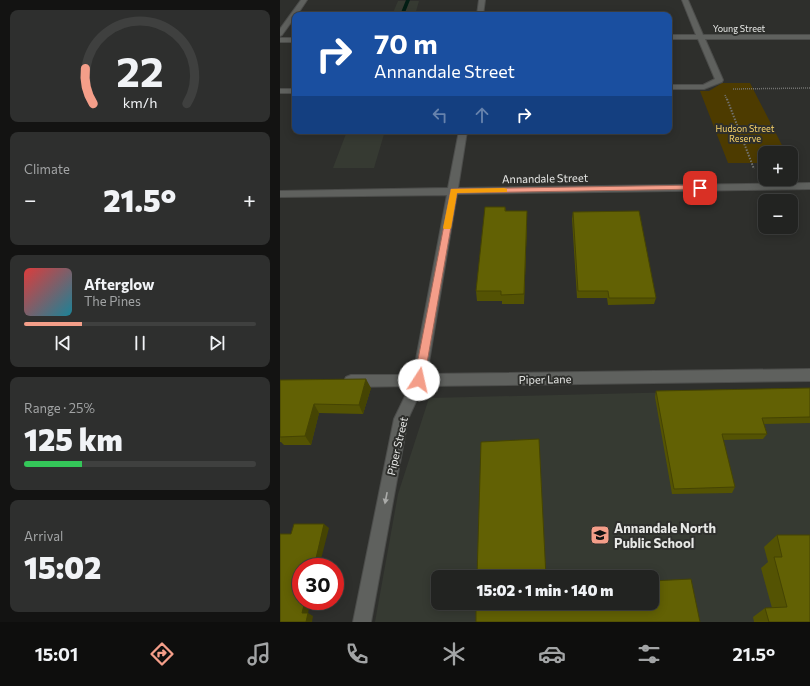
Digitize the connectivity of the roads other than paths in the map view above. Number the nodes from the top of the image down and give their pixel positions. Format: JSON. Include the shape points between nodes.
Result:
{"nodes":[{"id":1,"x":304,"y":0,"type":"edge"},
{"id":2,"x":482,"y":0,"type":"edge"},
{"id":3,"x":685,"y":0,"type":"edge"},
{"id":4,"x":296,"y":12,"type":"edge"},
{"id":5,"x":480,"y":12,"type":"edge"},
{"id":6,"x":292,"y":17,"type":"edge"},
{"id":7,"x":280,"y":34,"type":"edge"},
{"id":8,"x":672,"y":37,"type":"edge"},
{"id":9,"x":701,"y":37,"type":"junction"},
{"id":10,"x":810,"y":37,"type":"edge"},
{"id":11,"x":280,"y":40,"type":"edge"},
{"id":12,"x":292,"y":40,"type":"edge"},
{"id":13,"x":672,"y":87,"type":"edge"},
{"id":14,"x":280,"y":91,"type":"edge"},
{"id":15,"x":292,"y":91,"type":"edge"},
{"id":16,"x":463,"y":134,"type":"edge"},
{"id":17,"x":810,"y":186,"type":"edge"},
{"id":18,"x":454,"y":191,"type":"junction"},
{"id":19,"x":280,"y":194,"type":"edge"},
{"id":20,"x":810,"y":375,"type":"edge"},
{"id":21,"x":419,"y":380,"type":"junction"},
{"id":22,"x":342,"y":381,"type":"edge"},
{"id":23,"x":362,"y":622,"type":"edge"}],
"edges":[{"from":1,"to":4,"type":"street"},
{"from":2,"to":5,"type":"street"},
{"from":3,"to":9,"type":"street"},
{"from":6,"to":7,"type":"street"},
{"from":8,"to":9,"type":"street","name":"Young Street"},
{"from":9,"to":10,"type":"street","name":"Young Street"},
{"from":9,"to":13,"type":"street","via":[[719,80],[704,87]]},
{"from":11,"to":12,"type":"street"},
{"from":14,"to":15,"type":"street"},
{"from":16,"to":18,"type":"street","name":"Piper Street"},
{"from":17,"to":18,"type":"street","name":"Annandale Street"},
{"from":18,"to":19,"type":"street","name":"Annandale Street"},
{"from":18,"to":21,"type":"street","name":"Piper Street"},
{"from":20,"to":21,"type":"street","name":"Piper Lane"},
{"from":21,"to":22,"type":"street","name":"Piper Lane"},
{"from":21,"to":23,"type":"street","name":"Piper Street","one_way":true,"via":[[401,420]]}]}
